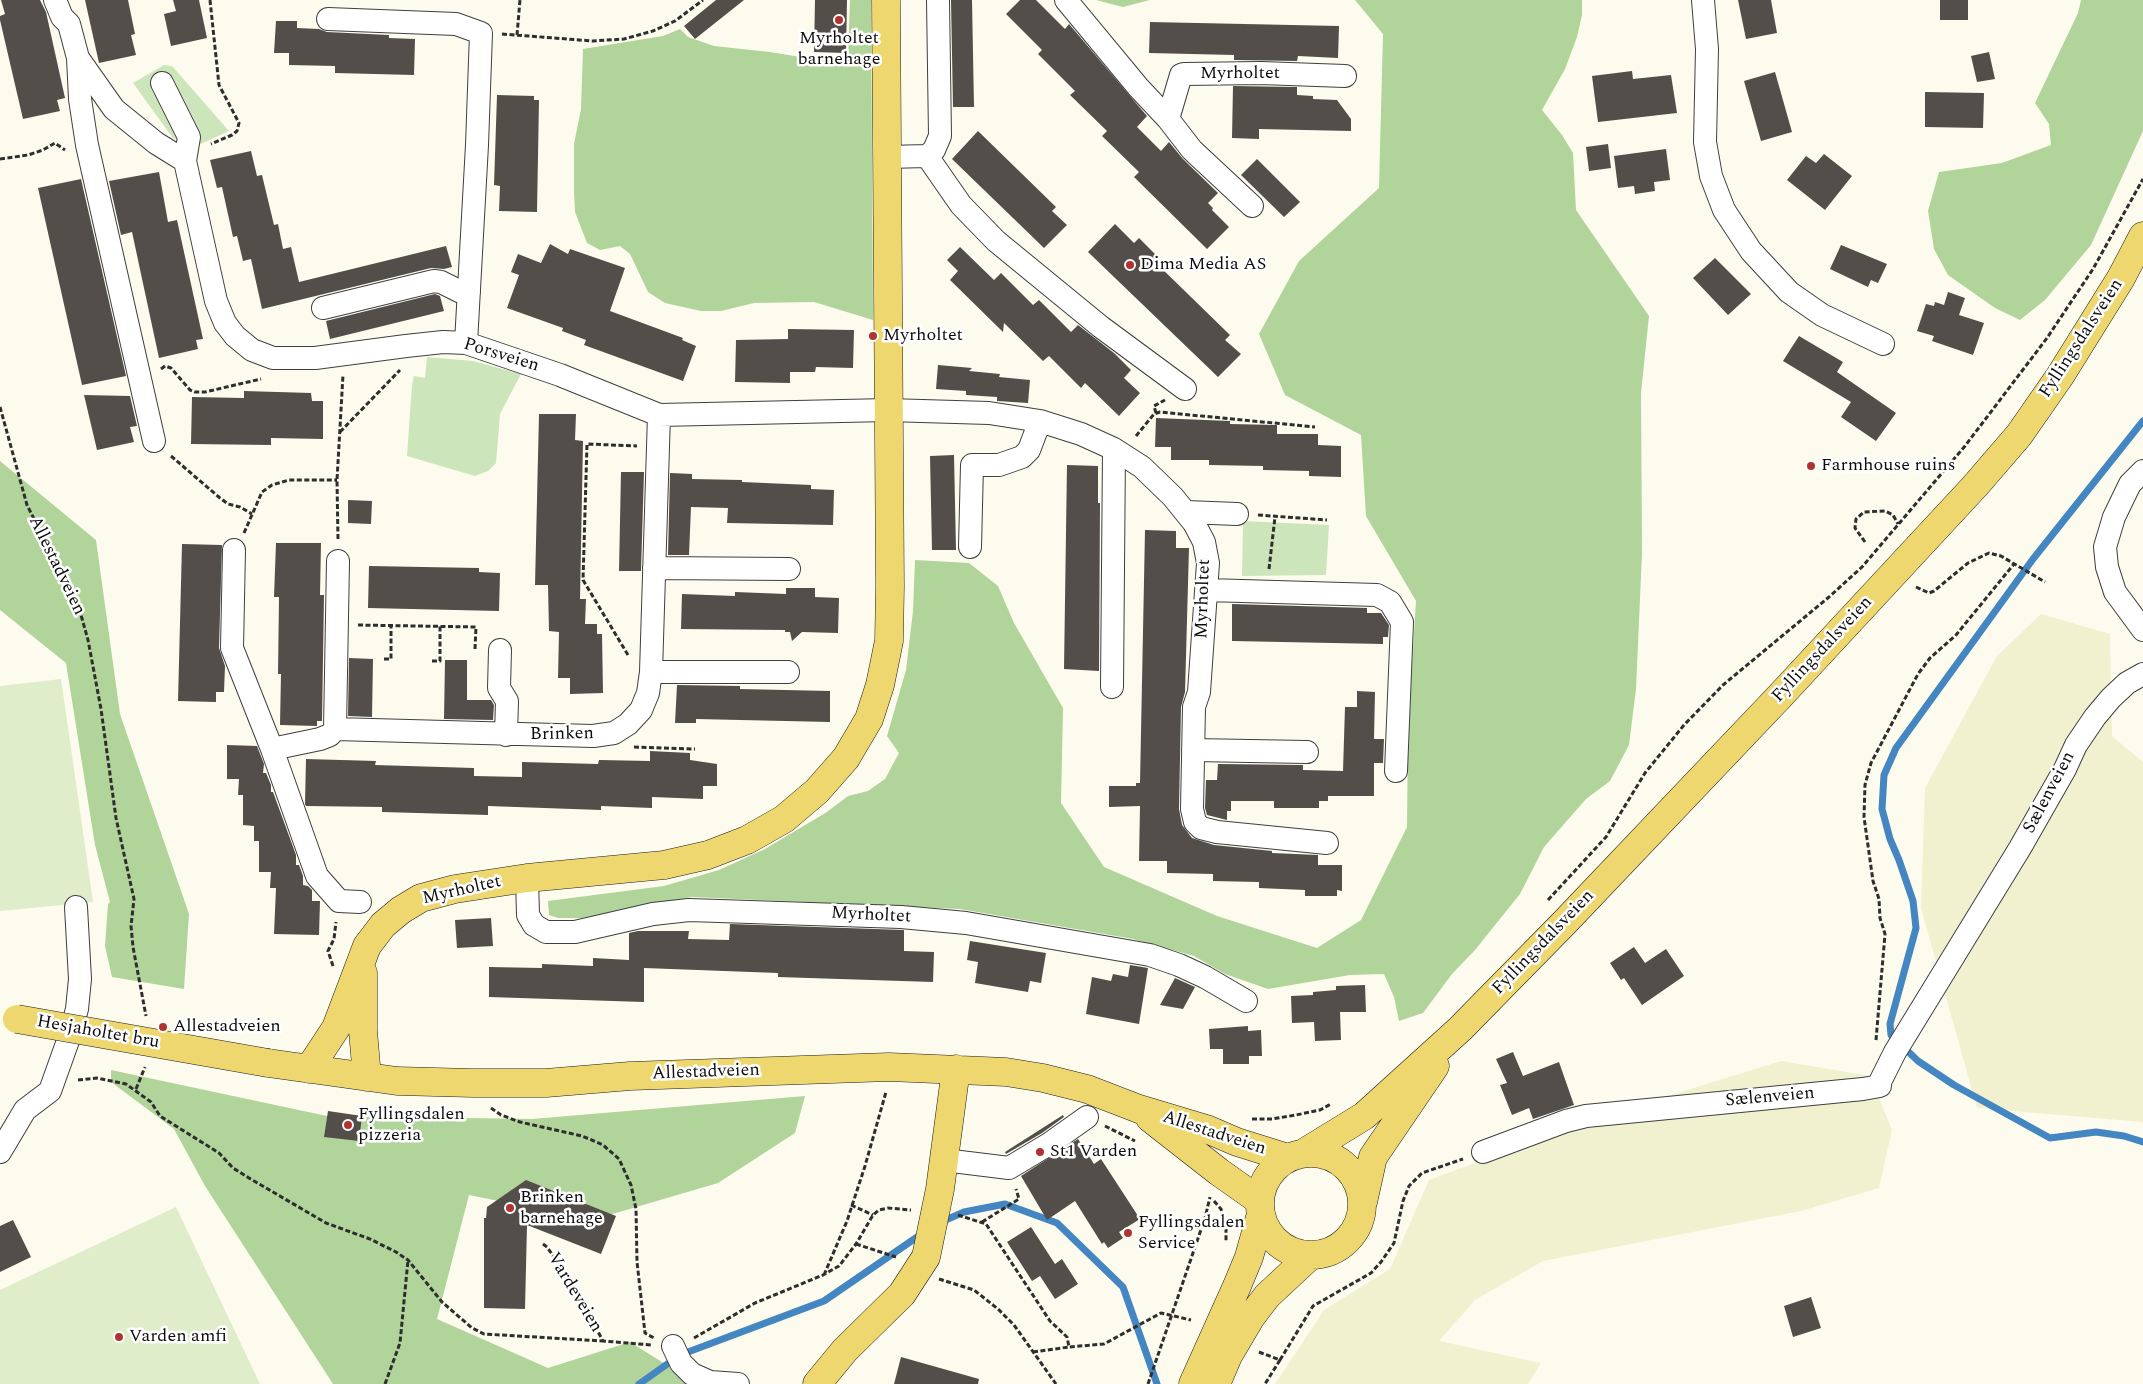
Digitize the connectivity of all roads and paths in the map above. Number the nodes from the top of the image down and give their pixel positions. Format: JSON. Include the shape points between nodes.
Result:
{"nodes":[{"id":1,"x":55,"y":0,"type":"edge"},
{"id":2,"x":69,"y":0,"type":"edge"},
{"id":3,"x":210,"y":0,"type":"edge"},
{"id":4,"x":520,"y":0,"type":"edge"},
{"id":5,"x":703,"y":0,"type":"edge"},
{"id":6,"x":886,"y":0,"type":"edge"},
{"id":7,"x":938,"y":0,"type":"edge"},
{"id":8,"x":1066,"y":0,"type":"edge"},
{"id":9,"x":1704,"y":0,"type":"edge"},
{"id":10,"x":328,"y":18,"type":"dead end"},
{"id":11,"x":69,"y":24,"type":"junction"},
{"id":12,"x":481,"y":33,"type":"junction"},
{"id":13,"x":517,"y":35,"type":"junction"},
{"id":14,"x":78,"y":58,"type":"junction"},
{"id":15,"x":1345,"y":76,"type":"dead end"},
{"id":16,"x":162,"y":83,"type":"dead end"},
{"id":17,"x":1168,"y":119,"type":"junction"},
{"id":18,"x":37,"y":152,"type":"dead end"},
{"id":19,"x":926,"y":156,"type":"junction"},
{"id":20,"x":186,"y":157,"type":"junction"},
{"id":21,"x":887,"y":157,"type":"junction"},
{"id":22,"x":0,"y":159,"type":"edge"},
{"id":23,"x":2143,"y":178,"type":"edge"},
{"id":24,"x":1252,"y":206,"type":"dead end"},
{"id":25,"x":2143,"y":236,"type":"edge"},
{"id":26,"x":469,"y":292,"type":"junction"},
{"id":27,"x":323,"y":308,"type":"dead end"},
{"id":28,"x":466,"y":343,"type":"junction"},
{"id":29,"x":424,"y":344,"type":"junction"},
{"id":30,"x":1883,"y":344,"type":"dead end"},
{"id":31,"x":344,"y":355,"type":"junction"},
{"id":32,"x":273,"y":358,"type":"junction"},
{"id":33,"x":160,"y":374,"type":"dead end"},
{"id":34,"x":1185,"y":389,"type":"dead end"},
{"id":35,"x":1154,"y":406,"type":"dead end"},
{"id":36,"x":0,"y":407,"type":"edge"},
{"id":37,"x":888,"y":410,"type":"junction"},
{"id":38,"x":1156,"y":413,"type":"junction"},
{"id":39,"x":659,"y":415,"type":"junction"},
{"id":40,"x":1040,"y":421,"type":"junction"},
{"id":41,"x":1315,"y":426,"type":"dead end"},
{"id":42,"x":340,"y":432,"type":"junction"},
{"id":43,"x":154,"y":441,"type":"joint"},
{"id":44,"x":658,"y":446,"type":"junction"},
{"id":45,"x":1117,"y":451,"type":"junction"},
{"id":46,"x":2143,"y":471,"type":"edge"},
{"id":47,"x":337,"y":480,"type":"junction"},
{"id":48,"x":1186,"y":512,"type":"junction"},
{"id":49,"x":252,"y":514,"type":"junction"},
{"id":50,"x":1237,"y":514,"type":"joint"},
{"id":51,"x":1275,"y":516,"type":"junction"},
{"id":52,"x":1327,"y":520,"type":"dead end"},
{"id":53,"x":1898,"y":524,"type":"junction"},
{"id":54,"x":1865,"y":542,"type":"dead end"},
{"id":55,"x":970,"y":547,"type":"dead end"},
{"id":56,"x":234,"y":550,"type":"joint"},
{"id":57,"x":338,"y":561,"type":"joint"},
{"id":58,"x":2014,"y":564,"type":"junction"},
{"id":59,"x":654,"y":568,"type":"junction"},
{"id":60,"x":789,"y":569,"type":"dead end"},
{"id":61,"x":2045,"y":582,"type":"dead end"},
{"id":62,"x":1916,"y":587,"type":"dead end"},
{"id":63,"x":1208,"y":590,"type":"junction"},
{"id":64,"x":1268,"y":592,"type":"junction"},
{"id":65,"x":337,"y":625,"type":"junction"},
{"id":66,"x":392,"y":626,"type":"junction"},
{"id":67,"x":440,"y":626,"type":"junction"},
{"id":68,"x":2143,"y":630,"type":"edge"},
{"id":69,"x":500,"y":650,"type":"joint"},
{"id":70,"x":384,"y":659,"type":"dead end"},
{"id":71,"x":432,"y":661,"type":"dead end"},
{"id":72,"x":651,"y":672,"type":"junction"},
{"id":73,"x":788,"y":672,"type":"dead end"},
{"id":74,"x":2143,"y":674,"type":"edge"},
{"id":75,"x":1112,"y":687,"type":"dead end"},
{"id":76,"x":335,"y":729,"type":"junction"},
{"id":77,"x":614,"y":733,"type":"junction"},
{"id":78,"x":506,"y":735,"type":"junction"},
{"id":79,"x":272,"y":749,"type":"junction"},
{"id":80,"x":695,"y":749,"type":"dead end"},
{"id":81,"x":1193,"y":750,"type":"junction"},
{"id":82,"x":1307,"y":752,"type":"dead end"},
{"id":83,"x":1396,"y":771,"type":"dead end"},
{"id":84,"x":1327,"y":843,"type":"dead end"},
{"id":85,"x":527,"y":878,"type":"junction"},
{"id":86,"x":350,"y":902,"type":"joint"},
{"id":87,"x":1546,"y":902,"type":"dead end"},
{"id":88,"x":76,"y":907,"type":"dead end"},
{"id":89,"x":362,"y":956,"type":"junction"},
{"id":90,"x":334,"y":969,"type":"dead end"},
{"id":91,"x":1246,"y":1001,"type":"dead end"},
{"id":92,"x":8,"y":1018,"type":"edge"},
{"id":93,"x":147,"y":1022,"type":"dead end"},
{"id":94,"x":1460,"y":1029,"type":"junction"},
{"id":95,"x":1896,"y":1050,"type":"junction"},
{"id":96,"x":268,"y":1063,"type":"joint"},
{"id":97,"x":147,"y":1064,"type":"dead end"},
{"id":98,"x":309,"y":1069,"type":"junction"},
{"id":99,"x":956,"y":1069,"type":"junction"},
{"id":100,"x":367,"y":1077,"type":"junction"},
{"id":101,"x":474,"y":1083,"type":"junction"},
{"id":102,"x":136,"y":1090,"type":"junction"},
{"id":103,"x":886,"y":1090,"type":"dead end"},
{"id":104,"x":50,"y":1091,"type":"junction"},
{"id":105,"x":1333,"y":1103,"type":"dead end"},
{"id":106,"x":1139,"y":1109,"type":"junction"},
{"id":107,"x":1087,"y":1117,"type":"dead end"},
{"id":108,"x":1249,"y":1118,"type":"dead end"},
{"id":109,"x":0,"y":1152,"type":"edge"},
{"id":110,"x":1483,"y":1152,"type":"joint"},
{"id":111,"x":1295,"y":1156,"type":"junction"},
{"id":112,"x":944,"y":1160,"type":"junction"},
{"id":113,"x":1210,"y":1197,"type":"dead end"},
{"id":114,"x":1019,"y":1199,"type":"dead end"},
{"id":115,"x":1363,"y":1205,"type":"junction"},
{"id":116,"x":851,"y":1206,"type":"junction"},
{"id":117,"x":1261,"y":1208,"type":"junction"},
{"id":118,"x":914,"y":1211,"type":"dead end"},
{"id":119,"x":950,"y":1214,"type":"dead end"},
{"id":120,"x":873,"y":1215,"type":"junction"},
{"id":121,"x":981,"y":1222,"type":"junction"},
{"id":122,"x":543,"y":1244,"type":"dead end"},
{"id":123,"x":856,"y":1244,"type":"junction"},
{"id":124,"x":1311,"y":1255,"type":"junction"},
{"id":125,"x":408,"y":1260,"type":"junction"},
{"id":126,"x":911,"y":1266,"type":"junction"},
{"id":127,"x":824,"y":1275,"type":"junction"},
{"id":128,"x":1172,"y":1315,"type":"junction"},
{"id":129,"x":1191,"y":1320,"type":"dead end"},
{"id":130,"x":603,"y":1341,"type":"junction"},
{"id":131,"x":673,"y":1346,"type":"junction"},
{"id":132,"x":1069,"y":1347,"type":"junction"},
{"id":133,"x":1252,"y":1350,"type":"dead end"},
{"id":134,"x":1033,"y":1352,"type":"junction"},
{"id":135,"x":1280,"y":1360,"type":"junction"},
{"id":136,"x":385,"y":1384,"type":"edge"},
{"id":137,"x":738,"y":1384,"type":"edge"},
{"id":138,"x":817,"y":1384,"type":"edge"},
{"id":139,"x":1056,"y":1384,"type":"edge"},
{"id":140,"x":1148,"y":1384,"type":"edge"},
{"id":141,"x":1193,"y":1384,"type":"edge"},
{"id":142,"x":1216,"y":1384,"type":"edge"},
{"id":143,"x":1265,"y":1384,"type":"edge"}],
"edges":[{"from":1,"to":11,"type":"street","via":[[62,17]]},
{"from":2,"to":11,"type":"street","via":[[72,16]]},
{"from":3,"to":20,"type":"path","via":[[219,85],[239,123],[232,136]]},
{"from":4,"to":13,"type":"path"},
{"from":5,"to":13,"type":"path","via":[[675,21],[624,39],[594,41]]},
{"from":6,"to":21,"type":"main road","name":"Myrholtet"},
{"from":7,"to":19,"type":"street","via":[[940,136],[934,150]]},
{"from":8,"to":17,"type":"street"},
{"from":9,"to":30,"type":"street","via":[[1707,49],[1705,142],[1711,176],[1724,210],[1751,251],[1789,292],[1822,315]]},
{"from":10,"to":12,"type":"street","via":[[456,24]]},
{"from":11,"to":14,"type":"street"},
{"from":12,"to":13,"type":"path"},
{"from":12,"to":26,"type":"street"},
{"from":14,"to":20,"type":"street","via":[[114,109],[156,143]]},
{"from":14,"to":43,"type":"street","via":[[80,99],[88,145]]},
{"from":15,"to":17,"type":"street","name":"Myrholtet","via":[[1184,74]]},
{"from":16,"to":20,"type":"street","name":"Porsveien","via":[[190,137]]},
{"from":17,"to":24,"type":"street","via":[[1192,150]]},
{"from":18,"to":22,"type":"path"},
{"from":19,"to":21,"type":"street"},
{"from":19,"to":34,"type":"street","via":[[962,205],[996,241]]},
{"from":20,"to":32,"type":"street","name":"Porsveien","via":[[216,301],[225,323],[252,350]]},
{"from":21,"to":37,"type":"main road","name":"Myrholtet"},
{"from":23,"to":53,"type":"path","via":[[2093,269],[2048,338],[1990,416]]},
{"from":25,"to":94,"type":"main road","name":"Fyllingsdalsveien","via":[[2122,278],[2060,376],[2012,442],[1780,696]]},
{"from":26,"to":27,"type":"street","via":[[460,292],[434,281]]},
{"from":26,"to":28,"type":"street"},
{"from":28,"to":29,"type":"street","name":"Porsveien"},
{"from":28,"to":39,"type":"street","name":"Porsveien","via":[[560,375]]},
{"from":29,"to":31,"type":"street","name":"Porsveien"},
{"from":29,"to":42,"type":"path"},
{"from":31,"to":32,"type":"street","name":"Porsveien"},
{"from":31,"to":42,"type":"path"},
{"from":32,"to":33,"type":"path","via":[[266,378],[205,392],[190,390],[171,368],[165,366]]},
{"from":35,"to":38,"type":"path"},
{"from":36,"to":93,"type":"path","name":"Allestadveien","via":[[29,510],[70,590],[87,634],[116,818],[134,899],[133,947]]},
{"from":37,"to":39,"type":"street","name":"Porsveien"},
{"from":37,"to":40,"type":"street","name":"Myrholtet","via":[[989,413]]},
{"from":37,"to":85,"type":"main road","name":"Myrholtet","via":[[889,640],[869,719],[846,758],[817,792],[784,819],[747,840],[708,855],[664,865]]},
{"from":38,"to":41,"type":"path"},
{"from":38,"to":45,"type":"path"},
{"from":39,"to":44,"type":"street","name":"Brinken"},
{"from":40,"to":45,"type":"street","name":"Myrholtet","via":[[1081,434]]},
{"from":40,"to":55,"type":"street","via":[[1030,450],[1022,457],[999,465],[972,465]]},
{"from":42,"to":47,"type":"path"},
{"from":43,"to":49,"type":"path","via":[[228,504]]},
{"from":44,"to":59,"type":"street","name":"Brinken"},
{"from":44,"to":72,"type":"path","via":[[587,444],[583,580],[635,667]]},
{"from":45,"to":48,"type":"street","name":"Myrholtet","via":[[1142,467]]},
{"from":45,"to":75,"type":"street"},
{"from":46,"to":68,"type":"street","via":[[2130,484],[2114,517],[2106,547],[2107,567],[2115,592]]},
{"from":47,"to":49,"type":"path","via":[[289,480],[272,485],[262,492]]},
{"from":47,"to":57,"type":"path"},
{"from":48,"to":50,"type":"street"},
{"from":48,"to":63,"type":"street","name":"Myrholtet","via":[[1204,542]]},
{"from":49,"to":56,"type":"path"},
{"from":50,"to":51,"type":"path"},
{"from":51,"to":52,"type":"path"},
{"from":51,"to":64,"type":"path"},
{"from":53,"to":54,"type":"path","via":[[1892,515],[1884,511],[1864,512],[1856,519],[1856,528]]},
{"from":53,"to":87,"type":"path","via":[[1862,567],[1723,685],[1684,725],[1645,773],[1606,837]]},
{"from":56,"to":79,"type":"street","via":[[232,648]]},
{"from":57,"to":65,"type":"street"},
{"from":58,"to":61,"type":"path"},
{"from":58,"to":62,"type":"path","via":[[1989,553],[1968,563],[1934,591],[1929,593]]},
{"from":58,"to":95,"type":"path","via":[[1956,635],[1930,658],[1918,674],[1871,763],[1865,785],[1864,817],[1885,934],[1876,1044],[1877,1050]]},
{"from":59,"to":60,"type":"street"},
{"from":59,"to":72,"type":"street","name":"Brinken"},
{"from":63,"to":64,"type":"street"},
{"from":63,"to":81,"type":"street","name":"Myrholtet","via":[[1199,692],[1194,707]]},
{"from":64,"to":83,"type":"street","via":[[1377,595],[1390,602],[1402,622]]},
{"from":65,"to":66,"type":"path"},
{"from":65,"to":76,"type":"street"},
{"from":66,"to":67,"type":"path"},
{"from":66,"to":70,"type":"path","via":[[391,659]]},
{"from":67,"to":69,"type":"path","via":[[476,627],[475,649]]},
{"from":67,"to":71,"type":"path","via":[[440,661]]},
{"from":69,"to":78,"type":"street","via":[[499,688],[507,701]]},
{"from":72,"to":73,"type":"street"},
{"from":72,"to":77,"type":"street","name":"Brinken","via":[[641,710]]},
{"from":74,"to":95,"type":"street","name":"Sælenveien","via":[[2127,683],[2095,716],[2033,826]]},
{"from":76,"to":78,"type":"street","name":"Brinken"},
{"from":76,"to":79,"type":"street","via":[[320,740]]},
{"from":77,"to":78,"type":"street","name":"Brinken","via":[[593,736]]},
{"from":77,"to":80,"type":"path","via":[[632,747]]},
{"from":79,"to":86,"type":"street","via":[[316,876]]},
{"from":81,"to":82,"type":"street"},
{"from":81,"to":84,"type":"street","name":"Myrholtet","via":[[1192,809],[1195,822],[1201,828]]},
{"from":85,"to":89,"type":"main road","name":"Myrholtet","via":[[455,889],[421,898],[383,925]]},
{"from":85,"to":91,"type":"street","name":"Myrholtet","via":[[528,915],[534,925],[546,932],[575,932],[653,914],[689,910],[902,917],[966,924],[1150,955],[1180,965]]},
{"from":86,"to":90,"type":"path","via":[[328,951]]},
{"from":88,"to":104,"type":"street","via":[[80,979],[77,1009]]},
{"from":89,"to":98,"type":"main road","name":"Myrholtet","via":[[336,1028]]},
{"from":89,"to":100,"type":"main road"},
{"from":92,"to":96,"type":"main road","name":"Hesjaholtet bru","bridge":true},
{"from":94,"to":111,"type":"main road","name":"Fyllingsdalsveien","via":[[1364,1116]]},
{"from":94,"to":115,"type":"main road","name":"Fyllingsdalsveien","via":[[1373,1157]]},
{"from":95,"to":110,"type":"street","name":"Sælenveien","via":[[1880,1086],[1586,1116]]},
{"from":96,"to":98,"type":"main road","name":"Allestadveien"},
{"from":97,"to":102,"type":"path"},
{"from":98,"to":100,"type":"main road","name":"Allestadveien"},
{"from":99,"to":101,"type":"main road","name":"Allestadveien","via":[[879,1068],[630,1076],[546,1083]]},
{"from":99,"to":106,"type":"main road","name":"Allestadveien","via":[[1043,1078],[1087,1089]]},
{"from":99,"to":112,"type":"main road"},
{"from":100,"to":101,"type":"main road","name":"Allestadveien"},
{"from":101,"to":131,"type":"path","via":[[476,1099],[501,1115],[533,1126],[582,1136],[603,1145],[619,1159],[631,1185],[636,1209],[637,1262],[645,1333]]},
{"from":102,"to":104,"type":"path","via":[[116,1081],[97,1078],[72,1080]]},
{"from":102,"to":125,"type":"path","via":[[151,1102],[160,1116],[220,1153],[233,1168],[249,1178],[326,1223],[370,1239]]},
{"from":103,"to":116,"type":"path"},
{"from":104,"to":109,"type":"street","via":[[25,1110]]},
{"from":105,"to":108,"type":"path","via":[[1320,1110],[1296,1115]]},
{"from":106,"to":111,"type":"main road","name":"Allestadveien","via":[[1209,1130],[1236,1142]]},
{"from":106,"to":117,"type":"main road","name":"Allestadveien"},
{"from":107,"to":112,"type":"street","via":[[1009,1168]]},
{"from":110,"to":135,"type":"path","via":[[1422,1173],[1409,1186],[1394,1243],[1381,1262],[1371,1274],[1313,1306]]},
{"from":111,"to":115,"type":"main road","via":[[1316,1153],[1331,1156],[1343,1164],[1354,1175]]},
{"from":111,"to":117,"type":"main road","via":[[1276,1167],[1268,1178],[1262,1189]]},
{"from":112,"to":126,"type":"main road","via":[[926,1257]]},
{"from":113,"to":128,"type":"path"},
{"from":114,"to":121,"type":"path"},
{"from":115,"to":124,"type":"main road","via":[[1360,1221],[1341,1246]]},
{"from":116,"to":120,"type":"path"},
{"from":116,"to":127,"type":"path"},
{"from":117,"to":124,"type":"main road","via":[[1272,1236],[1281,1245]]},
{"from":117,"to":141,"type":"main road","via":[[1249,1257]]},
{"from":118,"to":120,"type":"path","via":[[888,1208]]},
{"from":119,"to":121,"type":"path"},
{"from":120,"to":123,"type":"path"},
{"from":121,"to":132,"type":"path","via":[[986,1224],[1050,1320],[1067,1338]]},
{"from":122,"to":130,"type":"path","name":"Vardeveien","via":[[570,1280]]},
{"from":123,"to":126,"type":"path"},
{"from":123,"to":127,"type":"path","via":[[845,1260]]},
{"from":124,"to":142,"type":"main road","via":[[1267,1296],[1251,1317]]},
{"from":125,"to":130,"type":"path","via":[[442,1302],[484,1334]]},
{"from":125,"to":136,"type":"path","via":[[400,1343]]},
{"from":126,"to":134,"type":"path","via":[[974,1290],[1014,1325]]},
{"from":126,"to":138,"type":"main road","via":[[902,1294],[845,1350]]},
{"from":127,"to":131,"type":"path","via":[[755,1303]]},
{"from":128,"to":129,"type":"path"},
{"from":128,"to":132,"type":"path","via":[[1161,1313],[1104,1344]]},
{"from":128,"to":140,"type":"path"},
{"from":130,"to":131,"type":"path","name":"Vardeveien"},
{"from":131,"to":137,"type":"street","via":[[681,1363],[692,1374],[710,1382]]},
{"from":132,"to":134,"type":"path"},
{"from":133,"to":135,"type":"path"},
{"from":134,"to":139,"type":"path"},
{"from":135,"to":143,"type":"path"}]}
